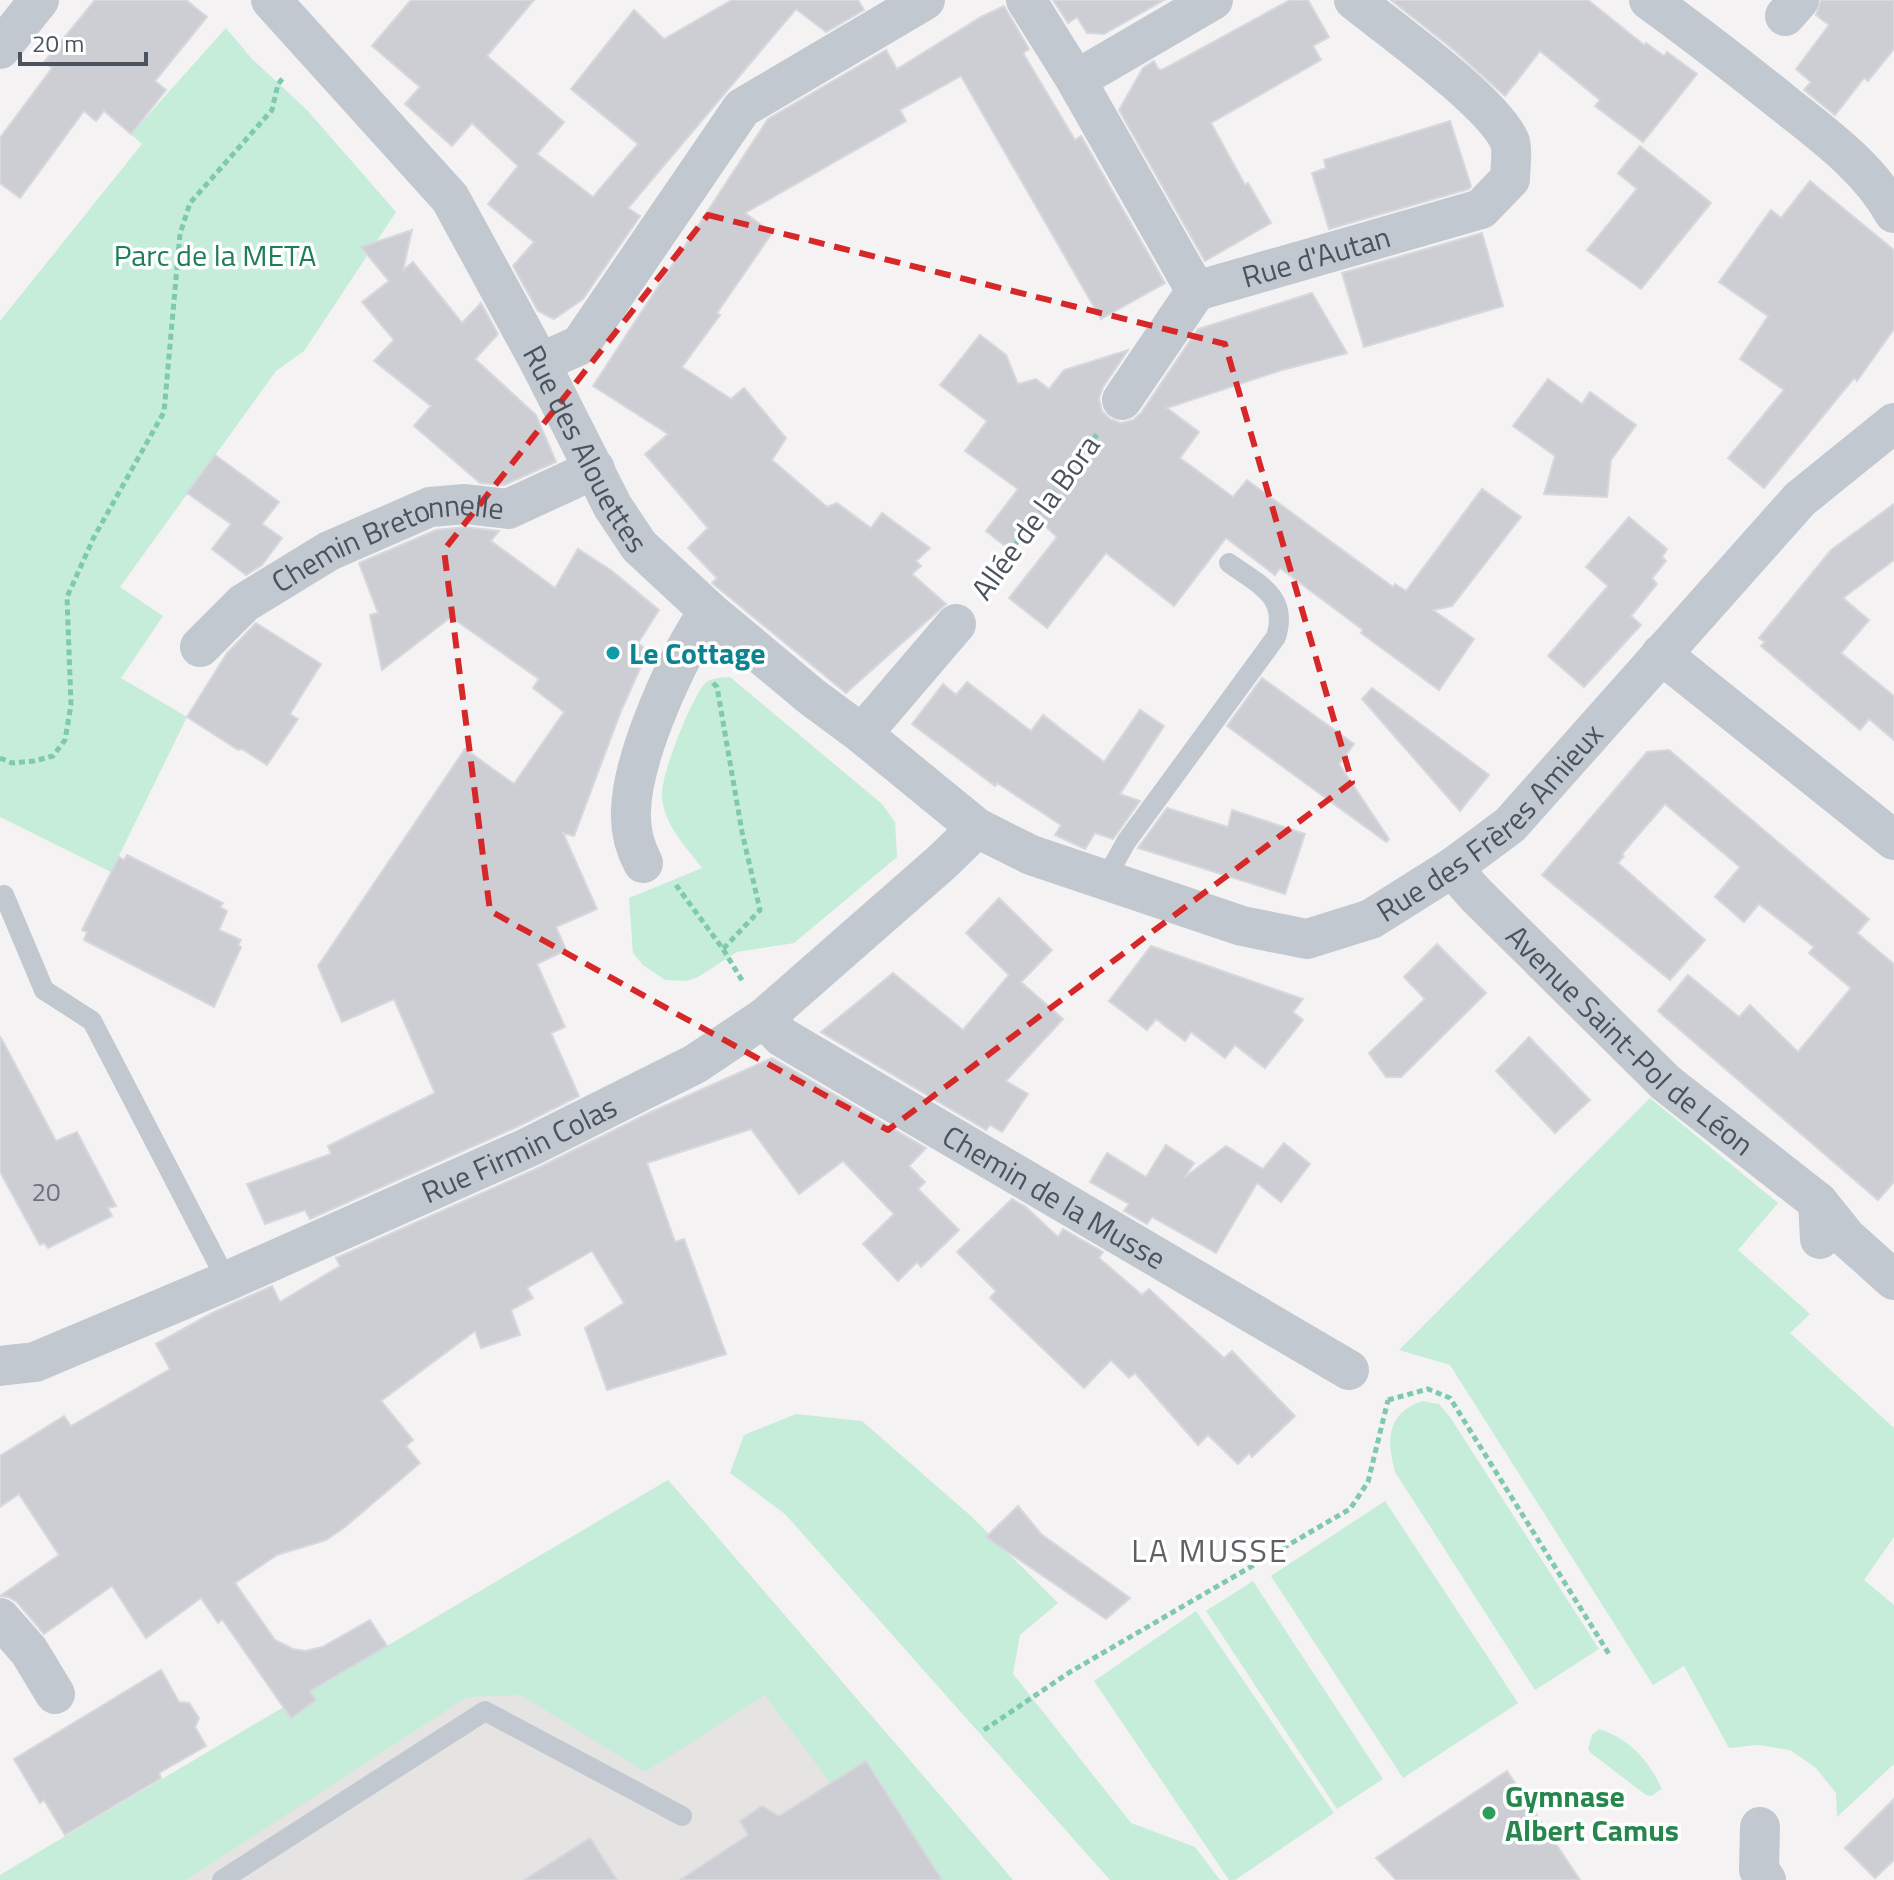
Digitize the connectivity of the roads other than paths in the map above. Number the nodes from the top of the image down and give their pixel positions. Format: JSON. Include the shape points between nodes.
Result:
{"nodes":[{"id":1,"x":39,"y":0,"type":"edge"},
{"id":2,"x":925,"y":0,"type":"edge"},
{"id":3,"x":1026,"y":0,"type":"edge"},
{"id":4,"x":1213,"y":0,"type":"edge"},
{"id":5,"x":1354,"y":0,"type":"edge"},
{"id":6,"x":1649,"y":0,"type":"edge"},
{"id":7,"x":275,"y":1,"type":"edge"},
{"id":8,"x":0,"y":49,"type":"edge"},
{"id":9,"x":1076,"y":80,"type":"junction"},
{"id":10,"x":1894,"y":213,"type":"edge"},
{"id":11,"x":1196,"y":291,"type":"junction"},
{"id":12,"x":540,"y":363,"type":"junction"},
{"id":13,"x":1122,"y":400,"type":"road end"},
{"id":14,"x":1894,"y":423,"type":"edge"},
{"id":15,"x":595,"y":469,"type":"junction"},
{"id":16,"x":1229,"y":563,"type":"dead end"},
{"id":17,"x":709,"y":611,"type":"junction"},
{"id":18,"x":956,"y":624,"type":"road end"},
{"id":19,"x":200,"y":647,"type":"dead end"},
{"id":20,"x":1661,"y":654,"type":"junction"},
{"id":21,"x":862,"y":734,"type":"junction"},
{"id":22,"x":977,"y":828,"type":"junction"},
{"id":23,"x":1894,"y":840,"type":"edge"},
{"id":24,"x":643,"y":863,"type":"road end"},
{"id":25,"x":1452,"y":868,"type":"junction"},
{"id":26,"x":1105,"y":880,"type":"junction"},
{"id":27,"x":0,"y":898,"type":"edge"},
{"id":28,"x":764,"y":1018,"type":"junction"},
{"id":29,"x":1894,"y":1280,"type":"edge"},
{"id":30,"x":227,"y":1281,"type":"junction"},
{"id":31,"x":0,"y":1366,"type":"edge"},
{"id":32,"x":1349,"y":1370,"type":"dead end"},
{"id":33,"x":0,"y":1618,"type":"edge"},
{"id":34,"x":55,"y":1694,"type":"dead end"},
{"id":35,"x":682,"y":1816,"type":"dead end"},
{"id":36,"x":1760,"y":1827,"type":"dead end"},
{"id":37,"x":222,"y":1880,"type":"edge"},
{"id":38,"x":1766,"y":1880,"type":"edge"}],
"edges":[{"from":1,"to":8,"type":"street"},
{"from":2,"to":12,"type":"street","via":[[742,108],[580,345]]},
{"from":3,"to":9,"type":"street"},
{"from":4,"to":9,"type":"street"},
{"from":5,"to":11,"type":"street","name":"Rue d'Autan","via":[[1494,118],[1510,144],[1510,179],[1481,209]]},
{"from":6,"to":10,"type":"street","via":[[1837,146]]},
{"from":7,"to":12,"type":"street","name":"Rue des Alouettes","via":[[450,198]]},
{"from":9,"to":11,"type":"street"},
{"from":11,"to":13,"type":"street"},
{"from":12,"to":15,"type":"street","name":"Rue des Alouettes"},
{"from":14,"to":20,"type":"street","name":"Rue des Frères Amieux","via":[[1800,499]]},
{"from":15,"to":17,"type":"street","name":"Rue des Alouettes","via":[[639,546]]},
{"from":15,"to":19,"type":"street","name":"Chemin Bretonnelle","via":[[508,509],[430,507],[329,551],[244,603]]},
{"from":16,"to":26,"type":"lane","via":[[1278,604],[1281,621],[1276,637],[1126,842]]},
{"from":17,"to":21,"type":"street","name":"Rue des Alouettes"},
{"from":17,"to":24,"type":"street","via":[[681,657],[637,767],[630,811],[634,844]]},
{"from":18,"to":21,"type":"street","name":"Allée de la Bora"},
{"from":20,"to":23,"type":"street"},
{"from":20,"to":25,"type":"street","name":"Rue des Frères Amieux","via":[[1510,825]]},
{"from":21,"to":22,"type":"street","name":"Rue des Alouettes"},
{"from":22,"to":26,"type":"street","name":"Rue des Frères Amieux","via":[[1031,855]]},
{"from":22,"to":28,"type":"street","name":"Rue Firmin Colas"},
{"from":25,"to":26,"type":"street","name":"Rue des Frères Amieux","via":[[1371,919],[1307,939],[1242,926]]},
{"from":25,"to":29,"type":"street","name":"Avenue Saint-Pol de Léon","via":[[1666,1083]]},
{"from":27,"to":30,"type":"lane","via":[[4,895],[44,990],[92,1021]]},
{"from":28,"to":30,"type":"street","name":"Rue Firmin Colas","via":[[695,1064],[529,1147]]},
{"from":28,"to":32,"type":"street","name":"Chemin de la Musse","via":[[782,1037]]},
{"from":30,"to":31,"type":"street","name":"Rue Firmin Colas","via":[[35,1362]]},
{"from":33,"to":34,"type":"street","via":[[29,1651]]},
{"from":35,"to":37,"type":"lane","via":[[485,1711]]},
{"from":36,"to":38,"type":"street","via":[[1759,1870]]}]}
